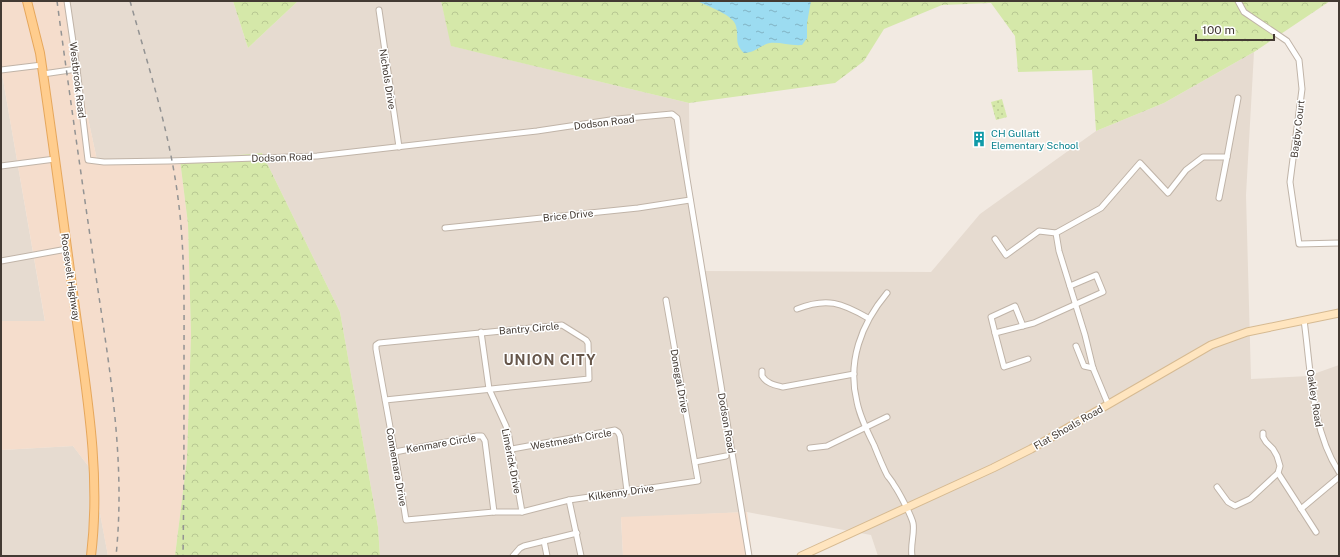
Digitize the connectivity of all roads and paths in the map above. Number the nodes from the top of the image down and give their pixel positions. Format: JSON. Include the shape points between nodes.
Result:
{"nodes":[{"id":1,"x":27,"y":1,"type":"edge"},
{"id":2,"x":67,"y":1,"type":"edge"},
{"id":3,"x":1238,"y":1,"type":"edge"},
{"id":4,"x":378,"y":10,"type":"dead end"},
{"id":5,"x":42,"y":65,"type":"junction"},
{"id":6,"x":77,"y":69,"type":"junction"},
{"id":7,"x":1,"y":70,"type":"edge"},
{"id":8,"x":43,"y":74,"type":"junction"},
{"id":9,"x":1238,"y":98,"type":"dead end"},
{"id":10,"x":399,"y":147,"type":"junction"},
{"id":11,"x":1228,"y":157,"type":"junction"},
{"id":12,"x":54,"y":159,"type":"junction"},
{"id":13,"x":88,"y":160,"type":"joint"},
{"id":14,"x":1,"y":166,"type":"edge"},
{"id":15,"x":1220,"y":198,"type":"dead end"},
{"id":16,"x":690,"y":200,"type":"junction"},
{"id":17,"x":445,"y":228,"type":"dead end"},
{"id":18,"x":1056,"y":233,"type":"junction"},
{"id":19,"x":995,"y":239,"type":"dead end"},
{"id":20,"x":1339,"y":243,"type":"edge"},
{"id":21,"x":67,"y":249,"type":"junction"},
{"id":22,"x":1,"y":261,"type":"edge"},
{"id":23,"x":1070,"y":286,"type":"junction"},
{"id":24,"x":887,"y":293,"type":"dead end"},
{"id":25,"x":666,"y":300,"type":"dead end"},
{"id":26,"x":1075,"y":305,"type":"junction"},
{"id":27,"x":797,"y":309,"type":"dead end"},
{"id":28,"x":1339,"y":313,"type":"edge"},
{"id":29,"x":868,"y":318,"type":"junction"},
{"id":30,"x":1304,"y":320,"type":"junction"},
{"id":31,"x":1023,"y":326,"type":"junction"},
{"id":32,"x":480,"y":332,"type":"junction"},
{"id":33,"x":994,"y":333,"type":"junction"},
{"id":34,"x":1076,"y":346,"type":"dead end"},
{"id":35,"x":1028,"y":359,"type":"dead end"},
{"id":36,"x":1093,"y":368,"type":"junction"},
{"id":37,"x":762,"y":371,"type":"dead end"},
{"id":38,"x":854,"y":374,"type":"junction"},
{"id":39,"x":489,"y":389,"type":"junction"},
{"id":40,"x":384,"y":400,"type":"junction"},
{"id":41,"x":1108,"y":404,"type":"junction"},
{"id":42,"x":887,"y":418,"type":"dead end"},
{"id":43,"x":866,"y":428,"type":"junction"},
{"id":44,"x":1263,"y":433,"type":"dead end"},
{"id":45,"x":810,"y":448,"type":"dead end"},
{"id":46,"x":512,"y":449,"type":"junction"},
{"id":47,"x":395,"y":452,"type":"junction"},
{"id":48,"x":726,"y":456,"type":"dead end"},
{"id":49,"x":695,"y":462,"type":"junction"},
{"id":50,"x":1339,"y":472,"type":"edge"},
{"id":51,"x":1278,"y":473,"type":"junction"},
{"id":52,"x":1339,"y":477,"type":"edge"},
{"id":53,"x":1217,"y":487,"type":"dead end"},
{"id":54,"x":627,"y":491,"type":"junction"},
{"id":55,"x":569,"y":500,"type":"junction"},
{"id":56,"x":906,"y":508,"type":"junction"},
{"id":57,"x":1301,"y":509,"type":"junction"},
{"id":58,"x":494,"y":512,"type":"junction"},
{"id":59,"x":522,"y":512,"type":"junction"},
{"id":60,"x":1316,"y":532,"type":"dead end"},
{"id":61,"x":577,"y":533,"type":"junction"},
{"id":62,"x":544,"y":541,"type":"junction"},
{"id":63,"x":91,"y":556,"type":"edge"},
{"id":64,"x":513,"y":556,"type":"edge"},
{"id":65,"x":547,"y":556,"type":"edge"},
{"id":66,"x":581,"y":556,"type":"edge"},
{"id":67,"x":749,"y":556,"type":"edge"},
{"id":68,"x":801,"y":556,"type":"edge"},
{"id":69,"x":912,"y":556,"type":"edge"}],
"edges":[{"from":1,"to":5,"type":"main road","name":"Roosevelt Highway"},
{"from":2,"to":6,"type":"street","name":"Westbrook Road"},
{"from":3,"to":20,"type":"street","name":"Bagby Court","via":[[1244,12],[1287,42],[1299,60],[1302,89],[1290,182],[1298,244]]},
{"from":4,"to":10,"type":"street","name":"Nichols Drive"},
{"from":5,"to":7,"type":"street"},
{"from":5,"to":8,"type":"main road","name":"Roosevelt Highway"},
{"from":6,"to":8,"type":"street"},
{"from":6,"to":13,"type":"street","name":"Westbrook Road"},
{"from":8,"to":12,"type":"main road","name":"Roosevelt Highway"},
{"from":9,"to":11,"type":"street"},
{"from":10,"to":13,"type":"street","name":"Dodson Road","via":[[317,156],[169,161]]},
{"from":10,"to":16,"type":"street","name":"Dodson Road","via":[[672,114],[677,118]]},
{"from":11,"to":15,"type":"street"},
{"from":11,"to":18,"type":"street","via":[[1203,157],[1186,170],[1168,193],[1140,163],[1101,208]]},
{"from":12,"to":14,"type":"street"},
{"from":12,"to":21,"type":"main road","name":"Roosevelt Highway"},
{"from":16,"to":17,"type":"street","name":"Brice Drive","via":[[638,208]]},
{"from":16,"to":67,"type":"street","name":"Dodson Road"},
{"from":18,"to":19,"type":"street","via":[[1039,231],[1006,255]]},
{"from":18,"to":23,"type":"street","via":[[1058,251]]},
{"from":21,"to":22,"type":"street"},
{"from":21,"to":63,"type":"main road","name":"Roosevelt Highway","via":[[92,434],[95,505]]},
{"from":23,"to":26,"type":"street"},
{"from":23,"to":26,"type":"street","via":[[1096,275],[1103,292]]},
{"from":24,"to":29,"type":"street"},
{"from":25,"to":49,"type":"street","name":"Donegal Drive"},
{"from":26,"to":31,"type":"street","via":[[1034,324]]},
{"from":26,"to":36,"type":"street"},
{"from":27,"to":29,"type":"street","via":[[814,303],[833,303],[850,308]]},
{"from":28,"to":30,"type":"street","name":"Flat Shoals Road"},
{"from":29,"to":38,"type":"street","via":[[857,348]]},
{"from":30,"to":41,"type":"street","name":"Flat Shoals Road","via":[[1247,332],[1216,342]]},
{"from":30,"to":50,"type":"street","name":"Oakley Road","via":[[1319,428]]},
{"from":31,"to":33,"type":"street"},
{"from":31,"to":33,"type":"street","via":[[1015,306],[991,317]]},
{"from":32,"to":39,"type":"street","name":"Limerick Drive"},
{"from":32,"to":39,"type":"street","name":"Bantry Circle","via":[[562,325],[588,343],[589,379]]},
{"from":32,"to":40,"type":"street","name":"Bantry Circle","via":[[378,343],[376,349]]},
{"from":33,"to":35,"type":"street","via":[[1004,367]]},
{"from":34,"to":36,"type":"street","via":[[1084,366]]},
{"from":36,"to":41,"type":"street"},
{"from":37,"to":38,"type":"street","via":[[764,380],[783,387]]},
{"from":38,"to":43,"type":"street","via":[[857,402]]},
{"from":39,"to":40,"type":"street","name":"Bantry Circle"},
{"from":39,"to":46,"type":"street","name":"Limerick Drive","via":[[506,426]]},
{"from":40,"to":47,"type":"street","name":"Connemara Drive"},
{"from":41,"to":56,"type":"street","name":"Flat Shoals Road","via":[[1031,449]]},
{"from":42,"to":43,"type":"street"},
{"from":43,"to":45,"type":"street","via":[[827,446]]},
{"from":43,"to":56,"type":"street"},
{"from":44,"to":51,"type":"street","via":[[1266,442],[1277,456],[1280,466]]},
{"from":46,"to":54,"type":"street","name":"Westmeath Circle","via":[[615,430],[620,436]]},
{"from":46,"to":59,"type":"street","name":"Limerick Drive"},
{"from":47,"to":58,"type":"street","name":"Connemara Drive","via":[[406,520]]},
{"from":47,"to":58,"type":"street","name":"Kenmare Circle","via":[[482,436]]},
{"from":48,"to":49,"type":"street"},
{"from":49,"to":54,"type":"street","name":"Kilkenny Drive","via":[[698,481]]},
{"from":51,"to":53,"type":"street","via":[[1250,500],[1235,506],[1228,502]]},
{"from":51,"to":57,"type":"street"},
{"from":52,"to":57,"type":"street"},
{"from":54,"to":55,"type":"street","name":"Kilkenny Drive"},
{"from":55,"to":59,"type":"street","name":"Kilkenny Drive"},
{"from":55,"to":61,"type":"street"},
{"from":56,"to":68,"type":"street","name":"Flat Shoals Road"},
{"from":56,"to":69,"type":"street","via":[[913,523]]},
{"from":57,"to":60,"type":"street"},
{"from":58,"to":59,"type":"street","name":"Kilkenny Drive"},
{"from":61,"to":62,"type":"street"},
{"from":61,"to":66,"type":"street"},
{"from":62,"to":64,"type":"street","via":[[524,546]]},
{"from":62,"to":65,"type":"street"}]}
